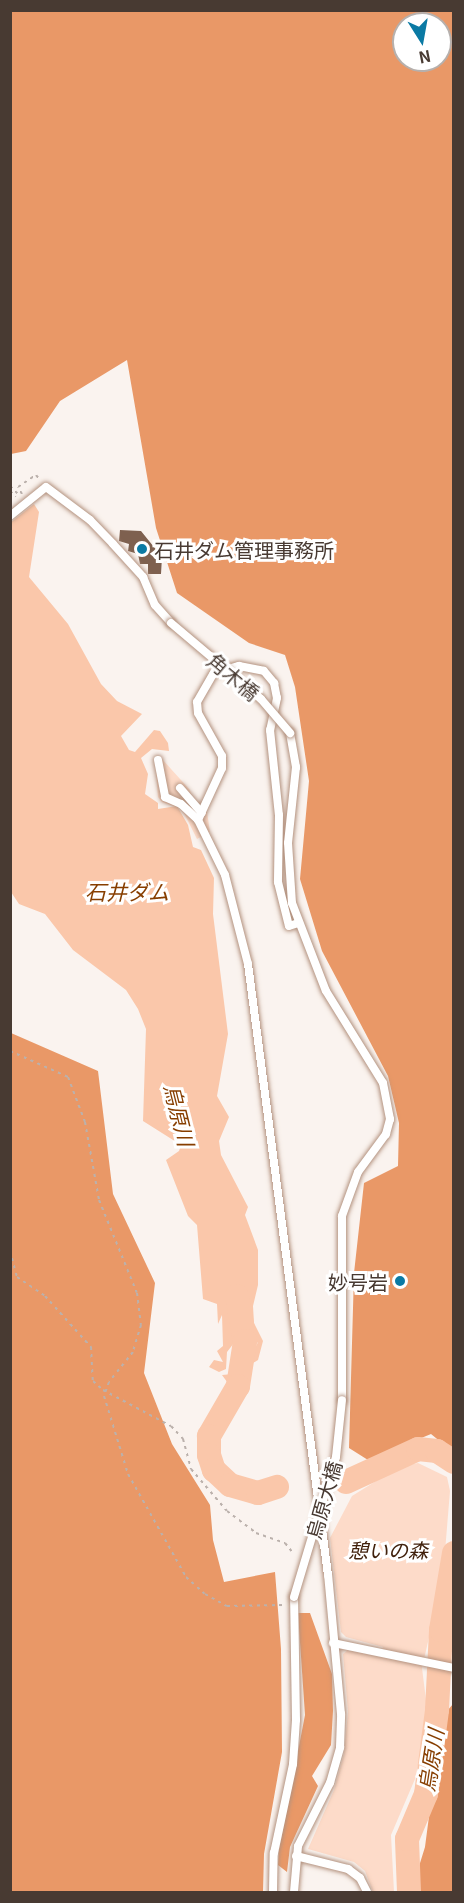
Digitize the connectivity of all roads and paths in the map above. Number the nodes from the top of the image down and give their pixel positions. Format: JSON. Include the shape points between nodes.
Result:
{"nodes":[{"id":1,"x":30,"y":479,"type":"dead end"},
{"id":2,"x":10,"y":486,"type":"edge"},
{"id":3,"x":10,"y":491,"type":"edge"},
{"id":4,"x":10,"y":497,"type":"edge"},
{"id":5,"x":10,"y":516,"type":"edge"},
{"id":6,"x":158,"y":760,"type":"dead end"},
{"id":7,"x":180,"y":788,"type":"dead end"},
{"id":8,"x":200,"y":816,"type":"junction"},
{"id":9,"x":298,"y":923,"type":"junction"},
{"id":10,"x":10,"y":1051,"type":"edge"},
{"id":11,"x":10,"y":1251,"type":"edge"},
{"id":12,"x":106,"y":1392,"type":"junction"},
{"id":13,"x":299,"y":1560,"type":"dead end"},
{"id":14,"x":293,"y":1602,"type":"junction"},
{"id":15,"x":333,"y":1643,"type":"junction"},
{"id":16,"x":453,"y":1668,"type":"edge"},
{"id":17,"x":296,"y":1856,"type":"junction"},
{"id":18,"x":273,"y":1893,"type":"edge"},
{"id":19,"x":294,"y":1893,"type":"edge"},
{"id":20,"x":367,"y":1893,"type":"edge"}],
"edges":[{"from":1,"to":2,"type":"path","via":[[18,487],[23,493],[20,496]]},
{"from":3,"to":4,"type":"path","via":[[16,498]]},
{"from":5,"to":9,"type":"lane","name":"角木橋","bridge":true,"via":[[46,488],[90,520],[143,577],[155,605],[171,624],[269,706],[290,733],[295,752],[288,879]]},
{"from":6,"to":8,"type":"lane","via":[[165,797]]},
{"from":7,"to":8,"type":"lane"},
{"from":8,"to":9,"type":"lane","via":[[222,768],[219,746],[198,713],[199,694],[214,674],[239,666],[264,671],[277,698],[270,730],[278,801],[278,882],[289,926]]},
{"from":8,"to":15,"type":"lane","via":[[225,875],[248,964],[328,1575]]},
{"from":9,"to":14,"type":"lane","name":"烏原大橋","bridge":true,"via":[[326,991],[383,1083],[390,1119],[386,1134],[358,1172],[342,1216],[342,1400],[336,1457]]},
{"from":10,"to":12,"type":"path","via":[[68,1077],[85,1122],[99,1200],[136,1293],[141,1325],[133,1352],[109,1382]]},
{"from":11,"to":12,"type":"path","via":[[17,1277],[45,1296],[91,1347],[93,1381]]},
{"from":12,"to":13,"type":"path","via":[[171,1426],[183,1439],[191,1469],[227,1511],[256,1533],[285,1543]]},
{"from":12,"to":14,"type":"path","via":[[111,1426],[129,1474],[186,1577],[227,1606]]},
{"from":14,"to":18,"type":"lane","name":"烏原大橋","via":[[296,1720],[292,1764],[274,1853]]},
{"from":15,"to":16,"type":"lane"},
{"from":15,"to":17,"type":"lane","via":[[341,1714],[340,1747],[330,1783]]},
{"from":17,"to":19,"type":"lane"},
{"from":17,"to":20,"type":"lane","via":[[348,1869],[360,1878]]}]}
